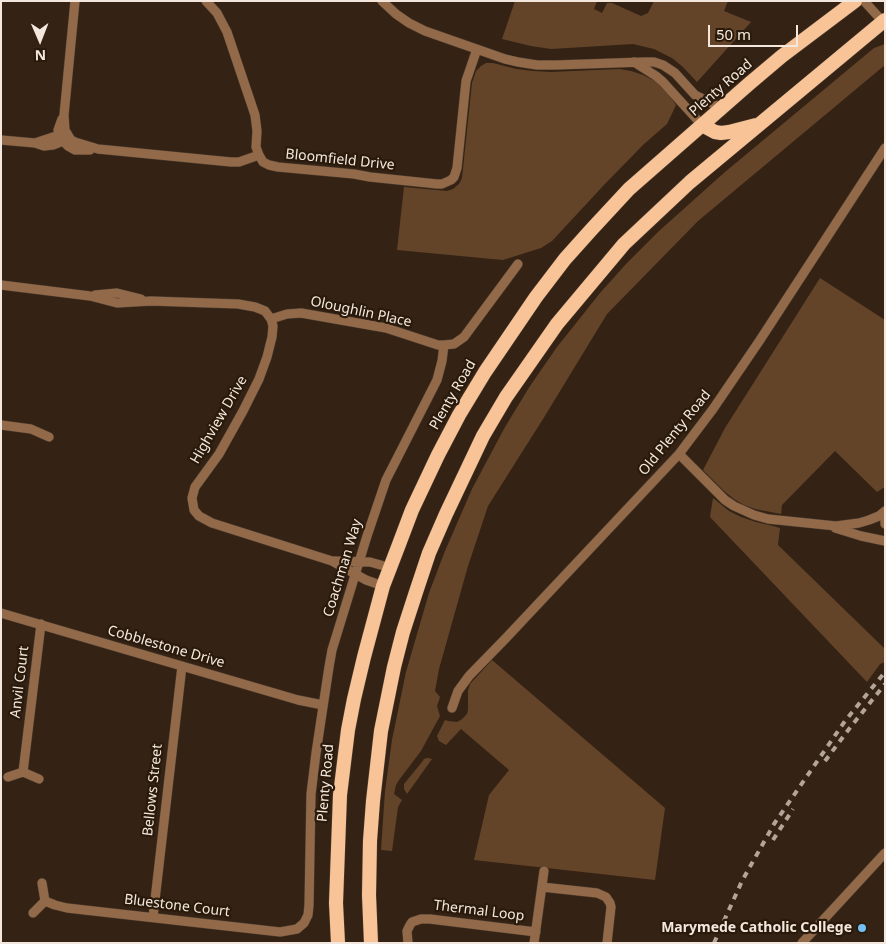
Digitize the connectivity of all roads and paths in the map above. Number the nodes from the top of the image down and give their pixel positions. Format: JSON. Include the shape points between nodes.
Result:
{"nodes":[{"id":1,"x":75,"y":1,"type":"edge"},
{"id":2,"x":206,"y":1,"type":"edge"},
{"id":3,"x":382,"y":1,"type":"edge"},
{"id":4,"x":855,"y":1,"type":"edge"},
{"id":5,"x":864,"y":1,"type":"edge"},
{"id":6,"x":884,"y":22,"type":"edge"},
{"id":7,"x":477,"y":49,"type":"junction"},
{"id":8,"x":634,"y":62,"type":"junction"},
{"id":9,"x":721,"y":108,"type":"junction"},
{"id":10,"x":759,"y":124,"type":"junction"},
{"id":11,"x":702,"y":125,"type":"junction"},
{"id":12,"x":63,"y":137,"type":"junction"},
{"id":13,"x":1,"y":140,"type":"edge"},
{"id":14,"x":885,"y":148,"type":"edge"},
{"id":15,"x":259,"y":155,"type":"junction"},
{"id":16,"x":518,"y":264,"type":"dead end"},
{"id":17,"x":1,"y":285,"type":"edge"},
{"id":18,"x":271,"y":319,"type":"junction"},
{"id":19,"x":444,"y":345,"type":"junction"},
{"id":20,"x":1,"y":425,"type":"edge"},
{"id":21,"x":49,"y":437,"type":"dead end"},
{"id":22,"x":679,"y":454,"type":"junction"},
{"id":23,"x":885,"y":511,"type":"edge"},
{"id":24,"x":885,"y":517,"type":"edge"},
{"id":25,"x":885,"y":524,"type":"edge"},
{"id":26,"x":830,"y":526,"type":"junction"},
{"id":27,"x":885,"y":541,"type":"edge"},
{"id":28,"x":332,"y":561,"type":"junction"},
{"id":29,"x":359,"y":562,"type":"junction"},
{"id":30,"x":391,"y":568,"type":"junction"},
{"id":31,"x":356,"y":574,"type":"junction"},
{"id":32,"x":383,"y":586,"type":"junction"},
{"id":33,"x":1,"y":613,"type":"edge"},
{"id":34,"x":41,"y":624,"type":"junction"},
{"id":35,"x":182,"y":666,"type":"junction"},
{"id":36,"x":323,"y":705,"type":"junction"},
{"id":37,"x":452,"y":708,"type":"dead end"},
{"id":38,"x":23,"y":772,"type":"junction"},
{"id":39,"x":8,"y":777,"type":"dead end"},
{"id":40,"x":39,"y":780,"type":"dead end"},
{"id":41,"x":885,"y":853,"type":"edge"},
{"id":42,"x":544,"y":871,"type":"dead end"},
{"id":43,"x":42,"y":883,"type":"dead end"},
{"id":44,"x":542,"y":887,"type":"junction"},
{"id":45,"x":45,"y":901,"type":"junction"},
{"id":46,"x":33,"y":913,"type":"dead end"},
{"id":47,"x":153,"y":917,"type":"junction"},
{"id":48,"x":304,"y":923,"type":"joint"},
{"id":49,"x":536,"y":932,"type":"junction"},
{"id":50,"x":338,"y":943,"type":"edge"},
{"id":51,"x":371,"y":943,"type":"edge"},
{"id":52,"x":408,"y":943,"type":"edge"},
{"id":53,"x":534,"y":943,"type":"edge"},
{"id":54,"x":607,"y":943,"type":"edge"},
{"id":55,"x":802,"y":943,"type":"edge"}],
"edges":[{"from":1,"to":12,"type":"street"},
{"from":2,"to":15,"type":"street","via":[[220,17],[230,41],[255,115]]},
{"from":3,"to":7,"type":"street","via":[[396,14],[426,32]]},
{"from":4,"to":9,"type":"highway","name":"Plenty Road","via":[[782,56]]},
{"from":5,"to":6,"type":"street"},
{"from":6,"to":10,"type":"highway"},
{"from":7,"to":8,"type":"street","via":[[537,65]]},
{"from":7,"to":15,"type":"street","name":"Bloomfield Drive","via":[[466,81],[458,168],[447,182],[438,184],[278,167],[264,162]]},
{"from":8,"to":9,"type":"street","via":[[654,62],[669,68],[695,95]]},
{"from":8,"to":11,"type":"street","via":[[663,82]]},
{"from":9,"to":11,"type":"highway","name":"Plenty Road"},
{"from":10,"to":11,"type":"highway","via":[[721,133]]},
{"from":10,"to":51,"type":"highway","via":[[690,182],[600,271],[557,324],[506,397],[460,483],[429,554],[403,632],[381,731],[370,841]]},
{"from":11,"to":30,"type":"highway","name":"Plenty Road","via":[[629,189],[565,259],[519,321],[484,372],[438,455],[412,510]]},
{"from":12,"to":13,"type":"street","via":[[35,143]]},
{"from":12,"to":15,"type":"street","via":[[98,149],[231,162]]},
{"from":14,"to":22,"type":"street","name":"Old Plenty Road","via":[[714,409]]},
{"from":16,"to":19,"type":"street","via":[[464,337],[454,344]]},
{"from":17,"to":18,"type":"street","via":[[90,296],[116,293],[151,301],[248,305],[261,309]]},
{"from":18,"to":19,"type":"street","name":"Oloughlin Place","via":[[301,313],[386,328]]},
{"from":18,"to":28,"type":"street","name":"Highview Drive","via":[[272,338],[258,379],[219,454],[195,487],[192,506],[199,516],[212,523]]},
{"from":19,"to":29,"type":"street","name":"Coachman Way","via":[[437,380],[386,480]]},
{"from":20,"to":21,"type":"street","via":[[31,429]]},
{"from":22,"to":26,"type":"street","via":[[725,500],[743,511],[768,519]]},
{"from":22,"to":37,"type":"street","name":"Old Plenty Road","via":[[472,673],[458,691]]},
{"from":23,"to":26,"type":"street","via":[[864,522]]},
{"from":24,"to":25,"type":"street"},
{"from":26,"to":27,"type":"street"},
{"from":28,"to":29,"type":"street","name":"Highview Drive"},
{"from":28,"to":31,"type":"street","name":"Highview Drive"},
{"from":29,"to":30,"type":"street","name":"Highview Drive"},
{"from":29,"to":31,"type":"street","name":"Coachman Way"},
{"from":30,"to":32,"type":"highway","name":"Plenty Road"},
{"from":31,"to":32,"type":"street","name":"Highview Drive"},
{"from":31,"to":36,"type":"street","name":"Coachman Way","via":[[332,650]]},
{"from":32,"to":50,"type":"highway","name":"Plenty Road","via":[[348,730],[339,812]]},
{"from":33,"to":34,"type":"street","name":"Cobblestone Drive"},
{"from":34,"to":35,"type":"street","name":"Cobblestone Drive"},
{"from":34,"to":38,"type":"street","name":"Anvil Court"},
{"from":35,"to":36,"type":"street","name":"Cobblestone Drive"},
{"from":35,"to":47,"type":"street","name":"Bellows Street"},
{"from":36,"to":48,"type":"street","name":"Coachman Way","via":[[311,794],[309,905]]},
{"from":38,"to":39,"type":"street"},
{"from":38,"to":40,"type":"street"},
{"from":41,"to":55,"type":"street"},
{"from":42,"to":44,"type":"street"},
{"from":43,"to":45,"type":"street"},
{"from":44,"to":49,"type":"street"},
{"from":44,"to":54,"type":"street","via":[[597,893],[606,897],[611,907]]},
{"from":45,"to":46,"type":"street"},
{"from":45,"to":47,"type":"street","name":"Bluestone Court","via":[[67,908]]},
{"from":47,"to":48,"type":"street","name":"Bluestone Court","via":[[280,932],[297,929]]},
{"from":49,"to":52,"type":"street","name":"Thermal Loop","via":[[421,919],[410,924]]},
{"from":49,"to":53,"type":"street"}]}
